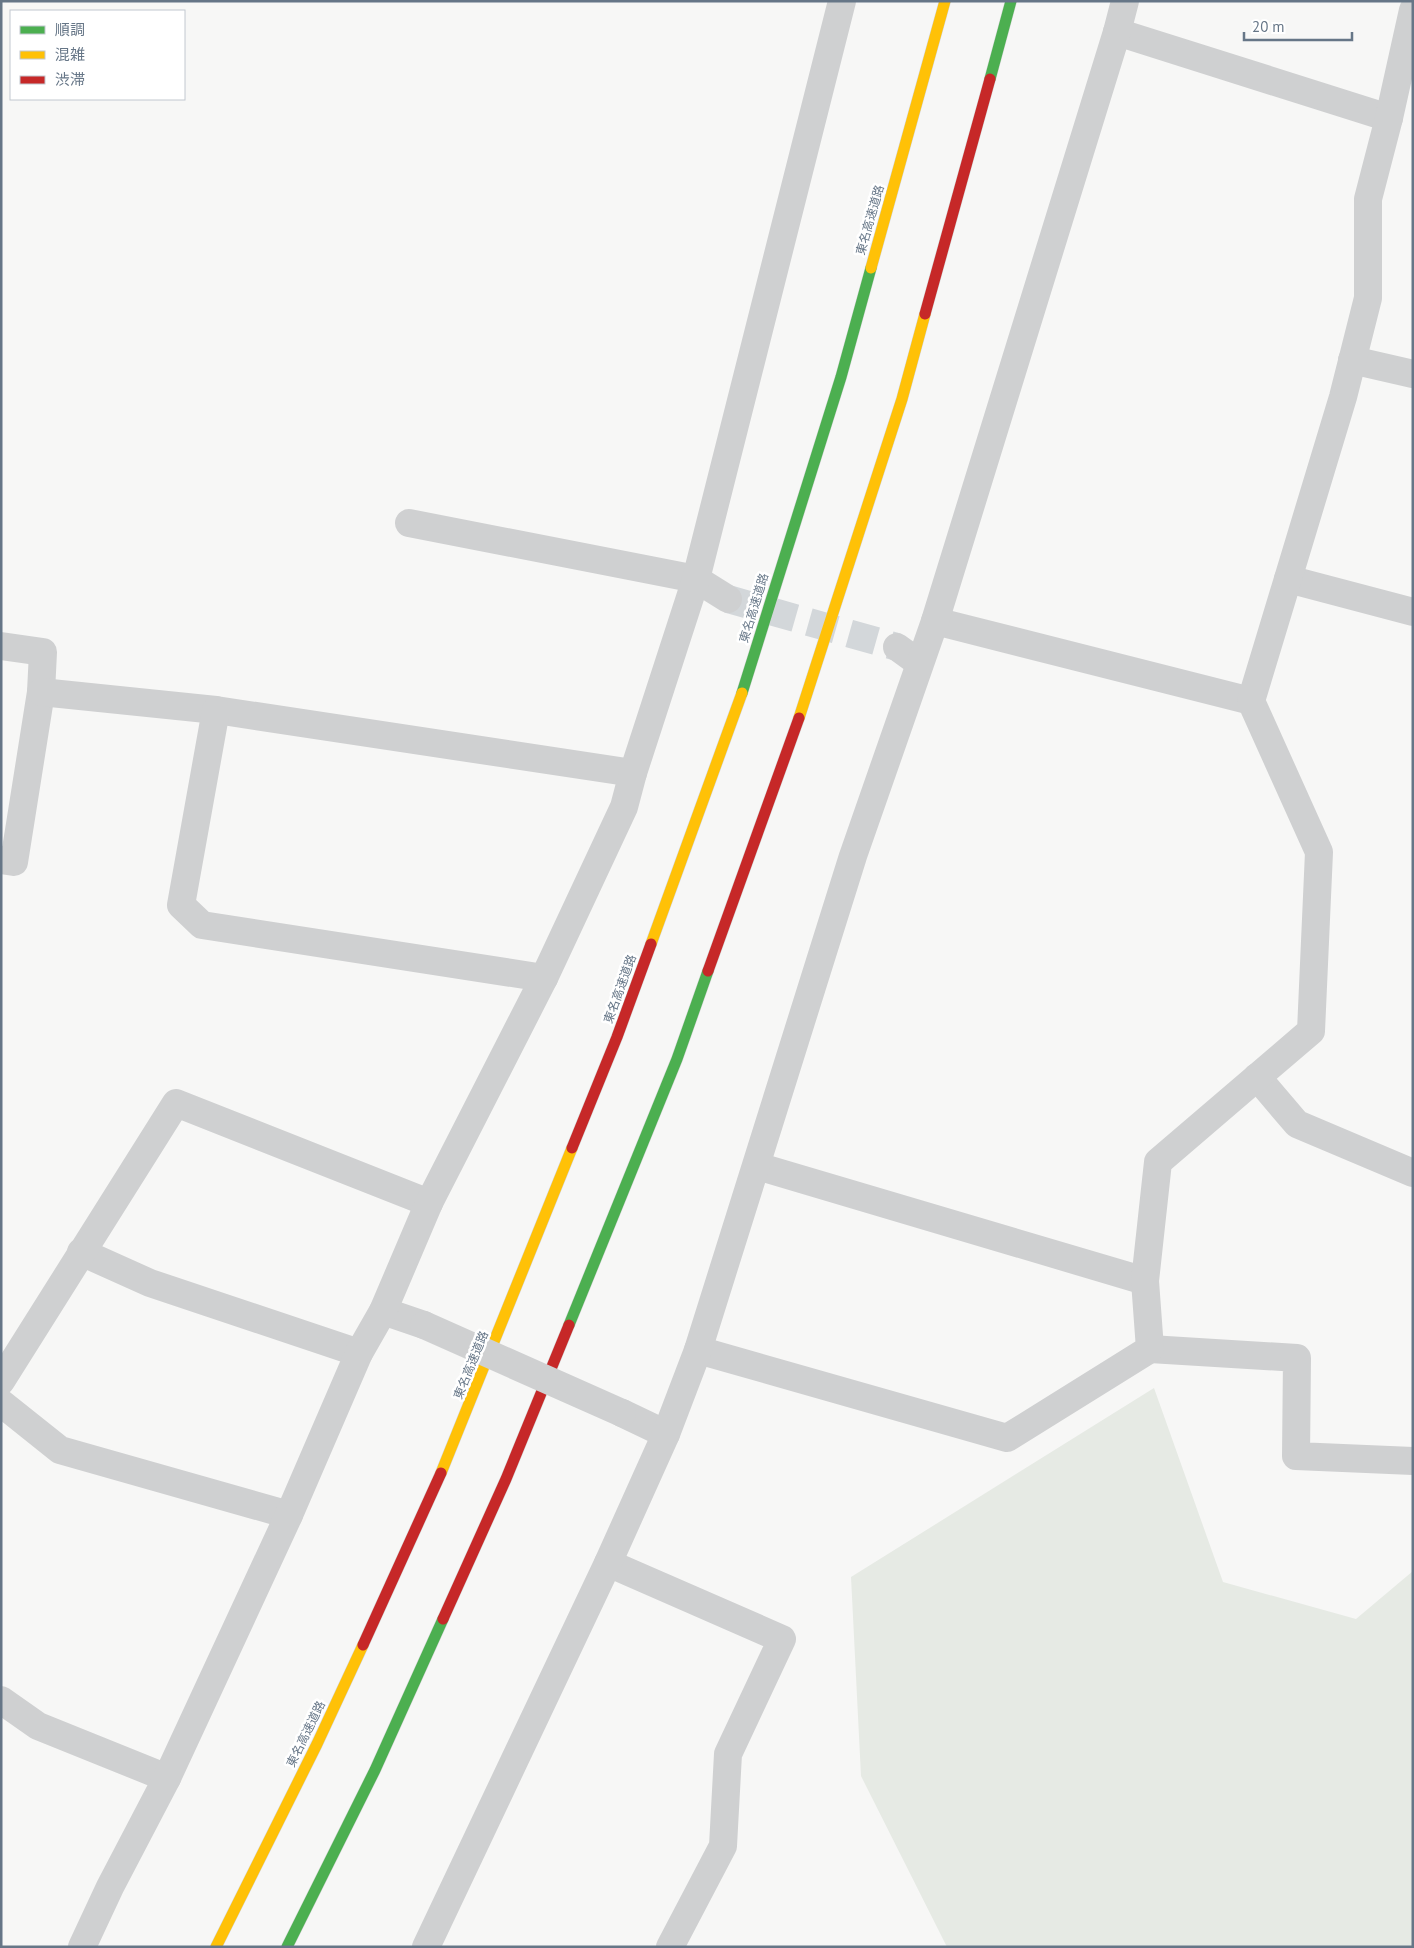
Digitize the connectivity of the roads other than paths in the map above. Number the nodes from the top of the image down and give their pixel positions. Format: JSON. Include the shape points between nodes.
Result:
{"nodes":[{"id":1,"x":842,"y":1,"type":"edge"},
{"id":2,"x":945,"y":1,"type":"edge"},
{"id":3,"x":1011,"y":1,"type":"edge"},
{"id":4,"x":1124,"y":1,"type":"edge"},
{"id":5,"x":1413,"y":10,"type":"edge"},
{"id":6,"x":1117,"y":32,"type":"junction"},
{"id":7,"x":1389,"y":118,"type":"junction"},
{"id":8,"x":1352,"y":360,"type":"junction"},
{"id":9,"x":1413,"y":374,"type":"edge"},
{"id":10,"x":409,"y":524,"type":"dead end"},
{"id":11,"x":696,"y":578,"type":"junction"},
{"id":12,"x":1288,"y":579,"type":"junction"},
{"id":13,"x":728,"y":599,"type":"tunnel mouth"},
{"id":14,"x":1413,"y":612,"type":"edge"},
{"id":15,"x":935,"y":621,"type":"junction"},
{"id":16,"x":1,"y":646,"type":"edge"},
{"id":17,"x":897,"y":647,"type":"tunnel mouth"},
{"id":18,"x":920,"y":663,"type":"junction"},
{"id":19,"x":41,"y":692,"type":"junction"},
{"id":20,"x":1251,"y":700,"type":"junction"},
{"id":21,"x":216,"y":710,"type":"junction"},
{"id":22,"x":633,"y":773,"type":"junction"},
{"id":23,"x":1,"y":860,"type":"edge"},
{"id":24,"x":544,"y":978,"type":"junction"},
{"id":25,"x":1257,"y":1077,"type":"junction"},
{"id":26,"x":757,"y":1166,"type":"junction"},
{"id":27,"x":1413,"y":1173,"type":"edge"},
{"id":28,"x":429,"y":1203,"type":"junction"},
{"id":29,"x":81,"y":1252,"type":"junction"},
{"id":30,"x":1145,"y":1281,"type":"junction"},
{"id":31,"x":383,"y":1311,"type":"junction"},
{"id":32,"x":1150,"y":1349,"type":"junction"},
{"id":33,"x":698,"y":1350,"type":"junction"},
{"id":34,"x":359,"y":1353,"type":"junction"},
{"id":35,"x":1,"y":1381,"type":"edge"},
{"id":36,"x":1,"y":1403,"type":"edge"},
{"id":37,"x":666,"y":1434,"type":"junction"},
{"id":38,"x":1413,"y":1461,"type":"edge"},
{"id":39,"x":289,"y":1515,"type":"junction"},
{"id":40,"x":608,"y":1563,"type":"junction"},
{"id":41,"x":1,"y":1700,"type":"edge"},
{"id":42,"x":167,"y":1778,"type":"junction"},
{"id":43,"x":82,"y":1947,"type":"edge"},
{"id":44,"x":216,"y":1947,"type":"edge"},
{"id":45,"x":287,"y":1947,"type":"edge"},
{"id":46,"x":426,"y":1947,"type":"edge"},
{"id":47,"x":670,"y":1947,"type":"edge"}],
"edges":[{"from":1,"to":11,"type":"street"},
{"from":2,"to":44,"type":"highway","name":"東名高速道路","via":[[841,377],[746,679],[617,1037],[450,1454],[317,1744]]},
{"from":3,"to":45,"type":"highway","via":[[902,399],[799,718],[677,1059],[506,1478],[375,1770]]},
{"from":4,"to":6,"type":"street"},
{"from":5,"to":7,"type":"street"},
{"from":6,"to":7,"type":"street"},
{"from":6,"to":15,"type":"street"},
{"from":7,"to":8,"type":"street","via":[[1368,199],[1368,298]]},
{"from":8,"to":9,"type":"street"},
{"from":8,"to":12,"type":"street"},
{"from":10,"to":11,"type":"street"},
{"from":11,"to":13,"type":"street"},
{"from":11,"to":22,"type":"street"},
{"from":12,"to":14,"type":"street"},
{"from":12,"to":20,"type":"street"},
{"from":15,"to":18,"type":"street"},
{"from":15,"to":20,"type":"street"},
{"from":16,"to":19,"type":"street","via":[[43,652]]},
{"from":17,"to":18,"type":"street"},
{"from":18,"to":26,"type":"street","via":[[853,856]]},
{"from":19,"to":21,"type":"street"},
{"from":19,"to":23,"type":"street","via":[[14,862]]},
{"from":20,"to":25,"type":"street","via":[[1319,852],[1312,1032]]},
{"from":21,"to":22,"type":"street"},
{"from":21,"to":24,"type":"street","via":[[181,905],[202,925]]},
{"from":22,"to":24,"type":"street","via":[[624,807]]},
{"from":24,"to":28,"type":"street"},
{"from":25,"to":27,"type":"street","via":[[1297,1124]]},
{"from":25,"to":30,"type":"street","via":[[1158,1162]]},
{"from":26,"to":30,"type":"street"},
{"from":26,"to":33,"type":"street"},
{"from":28,"to":29,"type":"street","via":[[176,1103]]},
{"from":28,"to":31,"type":"street"},
{"from":29,"to":34,"type":"street","via":[[150,1283]]},
{"from":29,"to":35,"type":"street"},
{"from":30,"to":32,"type":"street"},
{"from":31,"to":34,"type":"street"},
{"from":31,"to":37,"type":"street","bridge":true,"via":[[424,1325]]},
{"from":32,"to":33,"type":"street","via":[[1006,1438]]},
{"from":32,"to":38,"type":"street","via":[[1297,1358],[1296,1456]]},
{"from":33,"to":37,"type":"street"},
{"from":34,"to":39,"type":"street"},
{"from":36,"to":39,"type":"street","via":[[60,1450]]},
{"from":37,"to":40,"type":"street"},
{"from":39,"to":42,"type":"street"},
{"from":40,"to":46,"type":"street"},
{"from":40,"to":47,"type":"street","via":[[782,1639],[728,1754],[724,1846]]},
{"from":41,"to":42,"type":"street","via":[[38,1726]]},
{"from":42,"to":43,"type":"street"}]}
